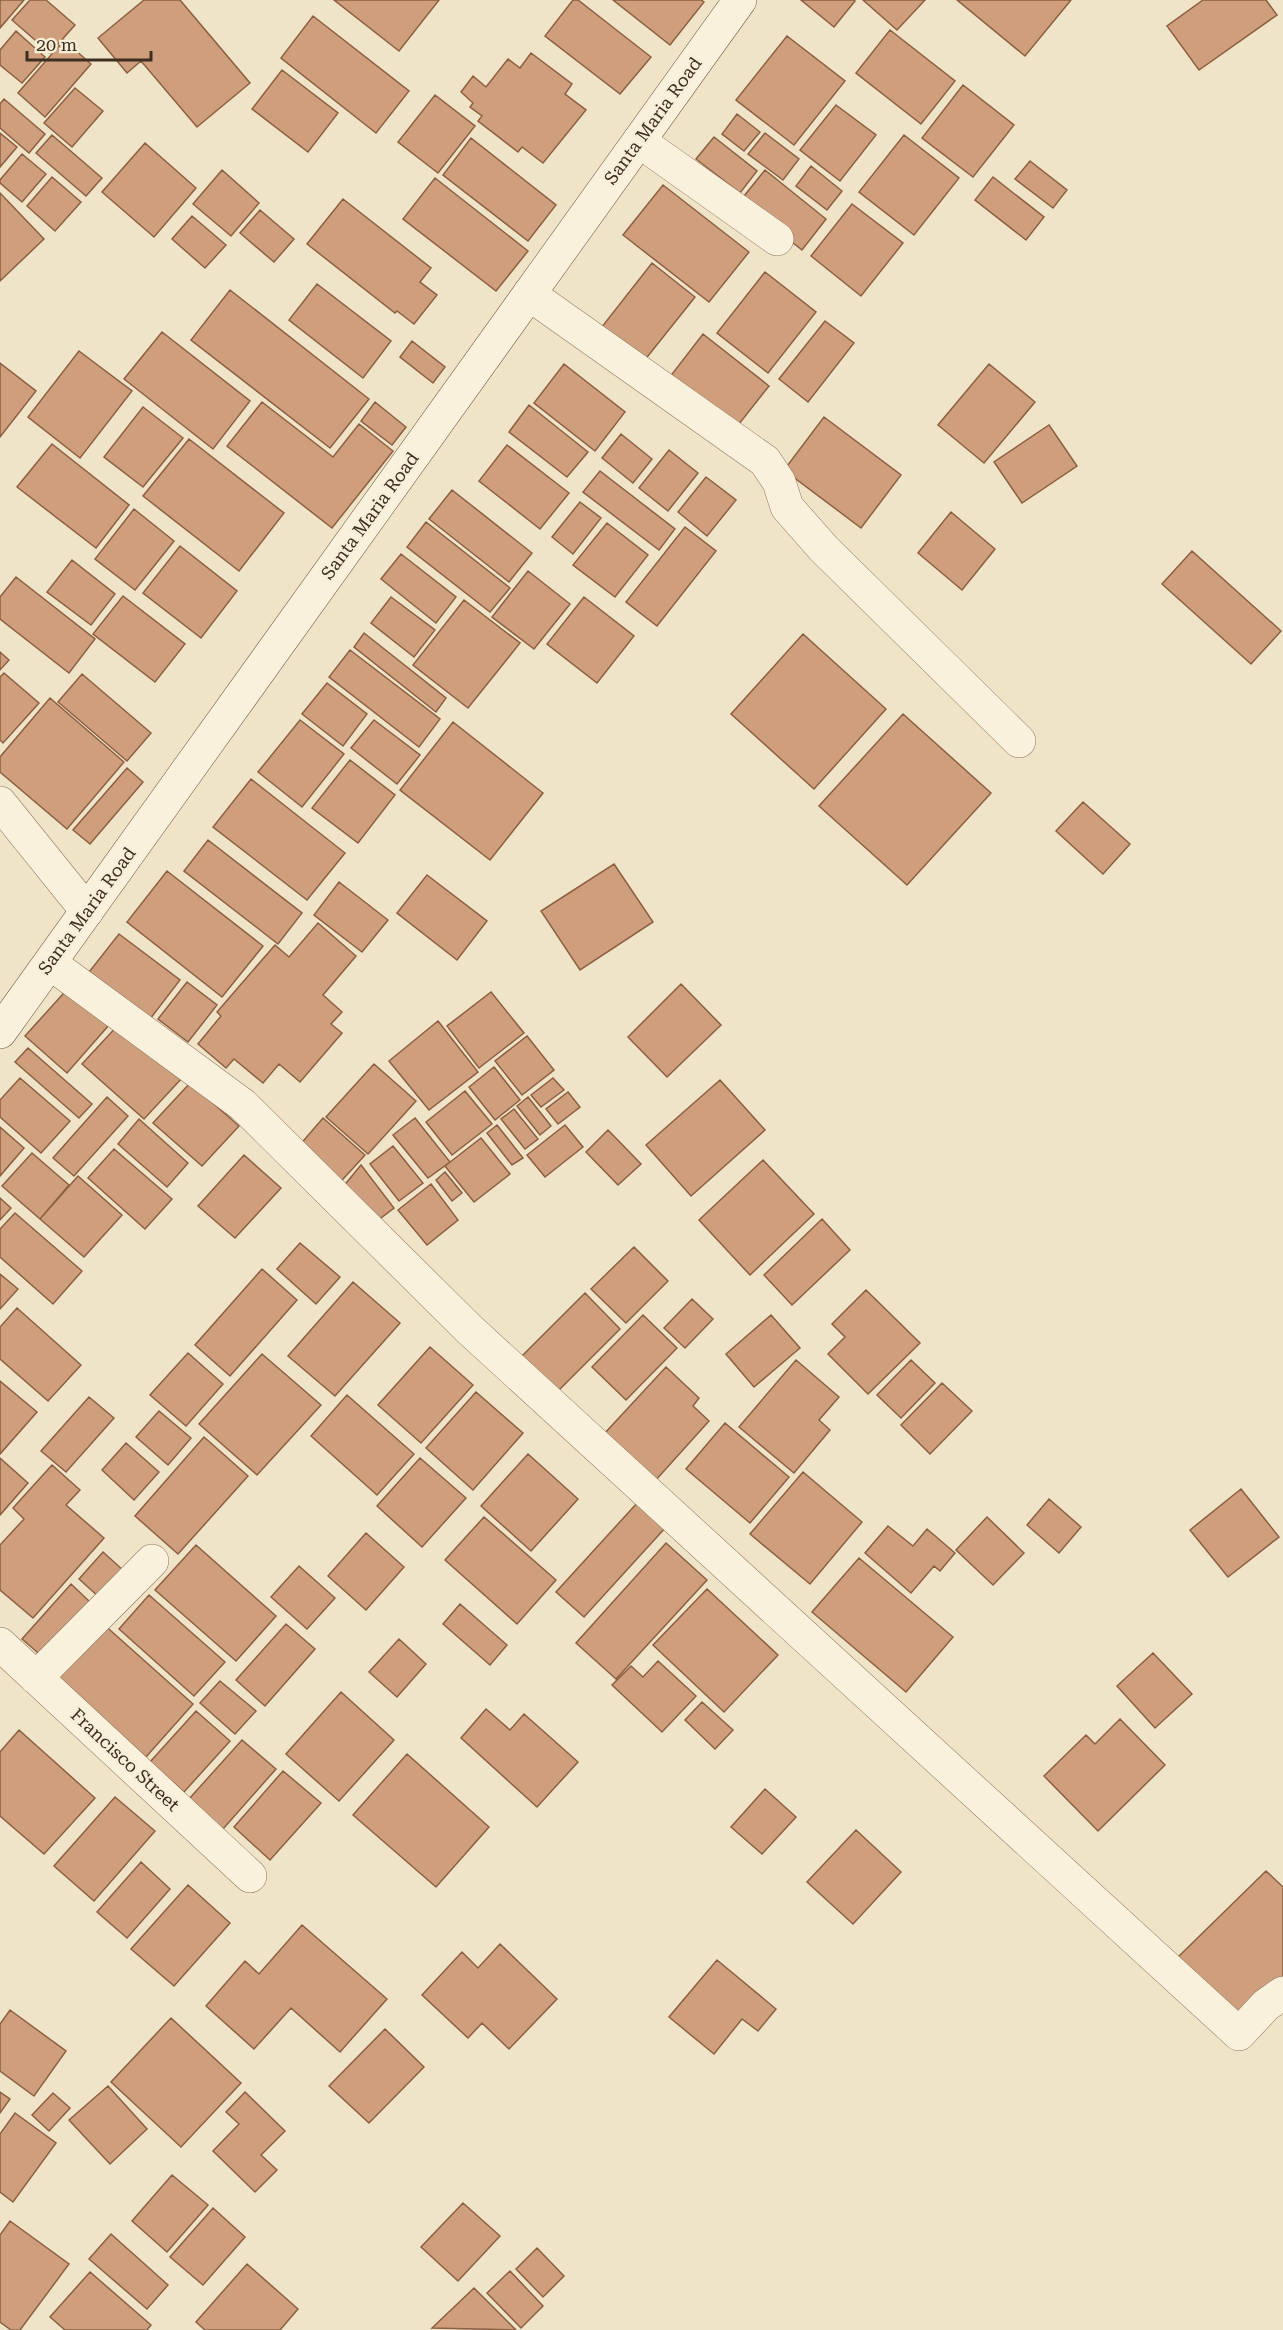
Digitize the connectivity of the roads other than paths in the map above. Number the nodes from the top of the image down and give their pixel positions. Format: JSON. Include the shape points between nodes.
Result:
{"nodes":[{"id":1,"x":740,"y":0,"type":"edge"},
{"id":2,"x":639,"y":141,"type":"junction"},
{"id":3,"x":777,"y":239,"type":"dead end"},
{"id":4,"x":529,"y":294,"type":"junction"},
{"id":5,"x":1019,"y":741,"type":"dead end"},
{"id":6,"x":0,"y":803,"type":"edge"},
{"id":7,"x":87,"y":911,"type":"junction"},
{"id":8,"x":50,"y":963,"type":"junction"},
{"id":9,"x":0,"y":1032,"type":"edge"},
{"id":10,"x":152,"y":1561,"type":"dead end"},
{"id":11,"x":13,"y":1665,"type":"edge"},
{"id":12,"x":249,"y":1876,"type":"dead end"},
{"id":13,"x":1283,"y":1993,"type":"edge"}],
"edges":[{"from":1,"to":2,"type":"street","name":"Santa Maria Road"},
{"from":2,"to":3,"type":"street"},
{"from":2,"to":4,"type":"street","name":"Santa Maria Road"},
{"from":4,"to":5,"type":"street","via":[[765,461],[779,482],[787,507],[824,549]]},
{"from":4,"to":7,"type":"street","name":"Santa Maria Road"},
{"from":6,"to":7,"type":"street"},
{"from":7,"to":8,"type":"street","name":"Santa Maria Road"},
{"from":8,"to":9,"type":"street","name":"Santa Maria Road"},
{"from":8,"to":13,"type":"street","via":[[243,1106],[469,1329],[1239,2034]]},
{"from":10,"to":11,"type":"street"},
{"from":11,"to":12,"type":"street","name":"Francisco Street"}]}
